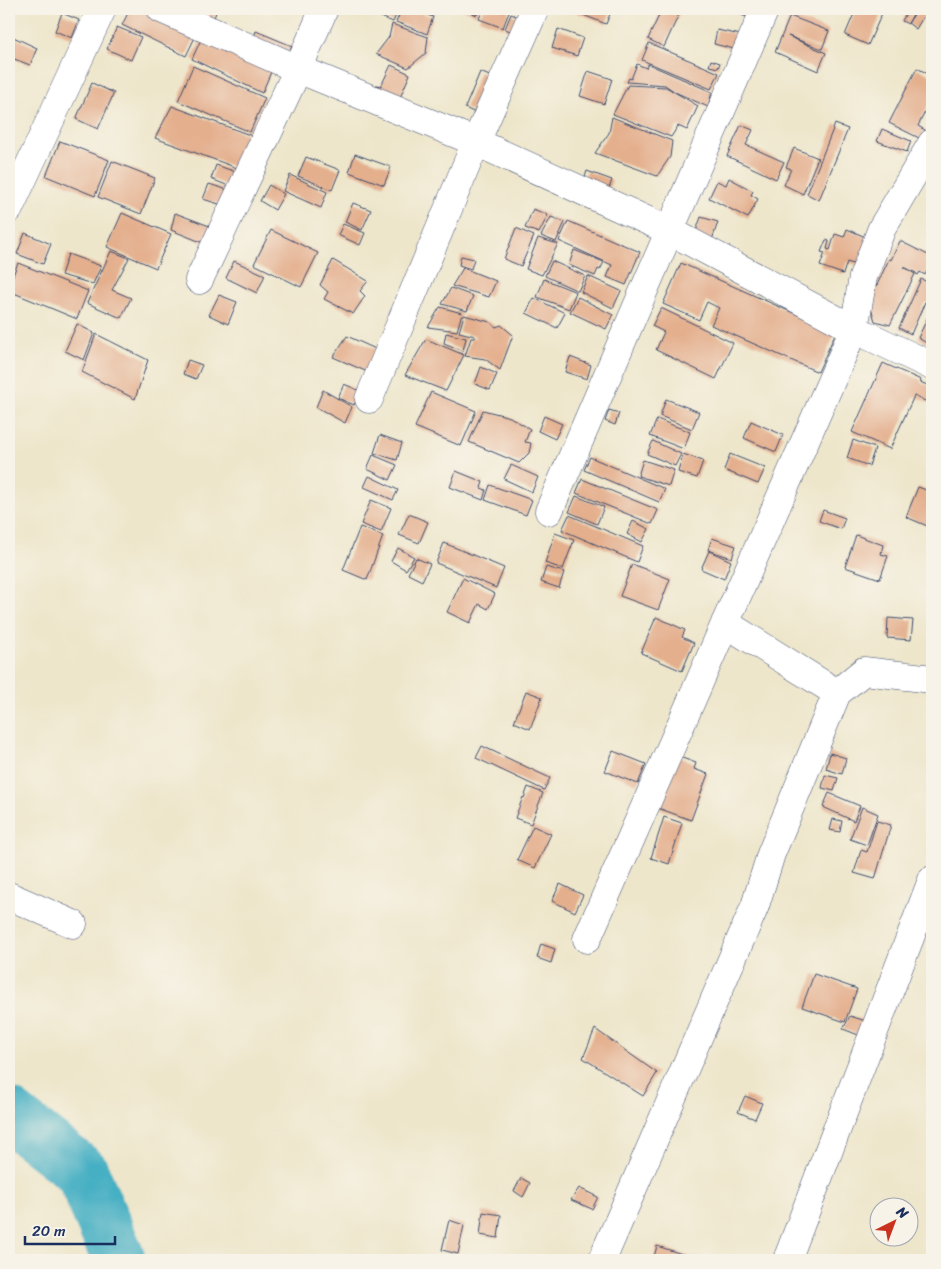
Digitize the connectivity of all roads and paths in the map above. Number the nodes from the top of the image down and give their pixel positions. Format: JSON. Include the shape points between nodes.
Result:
{"nodes":[{"id":1,"x":102,"y":9,"type":"edge"},
{"id":2,"x":161,"y":9,"type":"edge"},
{"id":3,"x":324,"y":9,"type":"edge"},
{"id":4,"x":535,"y":9,"type":"edge"},
{"id":5,"x":766,"y":9,"type":"edge"},
{"id":6,"x":298,"y":69,"type":"junction"},
{"id":7,"x":476,"y":142,"type":"junction"},
{"id":8,"x":932,"y":142,"type":"edge"},
{"id":9,"x":9,"y":209,"type":"edge"},
{"id":10,"x":670,"y":232,"type":"junction"},
{"id":11,"x":199,"y":280,"type":"dead end"},
{"id":12,"x":854,"y":329,"type":"junction"},
{"id":13,"x":932,"y":366,"type":"edge"},
{"id":14,"x":369,"y":399,"type":"dead end"},
{"id":15,"x":549,"y":511,"type":"dead end"},
{"id":16,"x":725,"y":623,"type":"junction"},
{"id":17,"x":932,"y":678,"type":"edge"},
{"id":18,"x":837,"y":693,"type":"junction"},
{"id":19,"x":932,"y":880,"type":"edge"},
{"id":20,"x":9,"y":896,"type":"edge"},
{"id":21,"x":73,"y":924,"type":"dead end"},
{"id":22,"x":587,"y":939,"type":"dead end"},
{"id":23,"x":602,"y":1260,"type":"edge"},
{"id":24,"x":787,"y":1260,"type":"edge"}],
"edges":[{"from":1,"to":9,"type":"street"},
{"from":2,"to":6,"type":"street"},
{"from":3,"to":6,"type":"street"},
{"from":4,"to":7,"type":"street"},
{"from":5,"to":10,"type":"street"},
{"from":6,"to":7,"type":"street"},
{"from":6,"to":11,"type":"street"},
{"from":7,"to":10,"type":"street"},
{"from":7,"to":14,"type":"street"},
{"from":8,"to":12,"type":"street","via":[[882,228],[863,277]]},
{"from":10,"to":12,"type":"street"},
{"from":10,"to":15,"type":"street"},
{"from":12,"to":13,"type":"street"},
{"from":12,"to":16,"type":"street"},
{"from":16,"to":18,"type":"street"},
{"from":16,"to":22,"type":"street"},
{"from":17,"to":18,"type":"street","via":[[864,671]]},
{"from":18,"to":23,"type":"street","via":[[771,854],[755,906]]},
{"from":19,"to":24,"type":"street"},
{"from":20,"to":21,"type":"street"}]}
